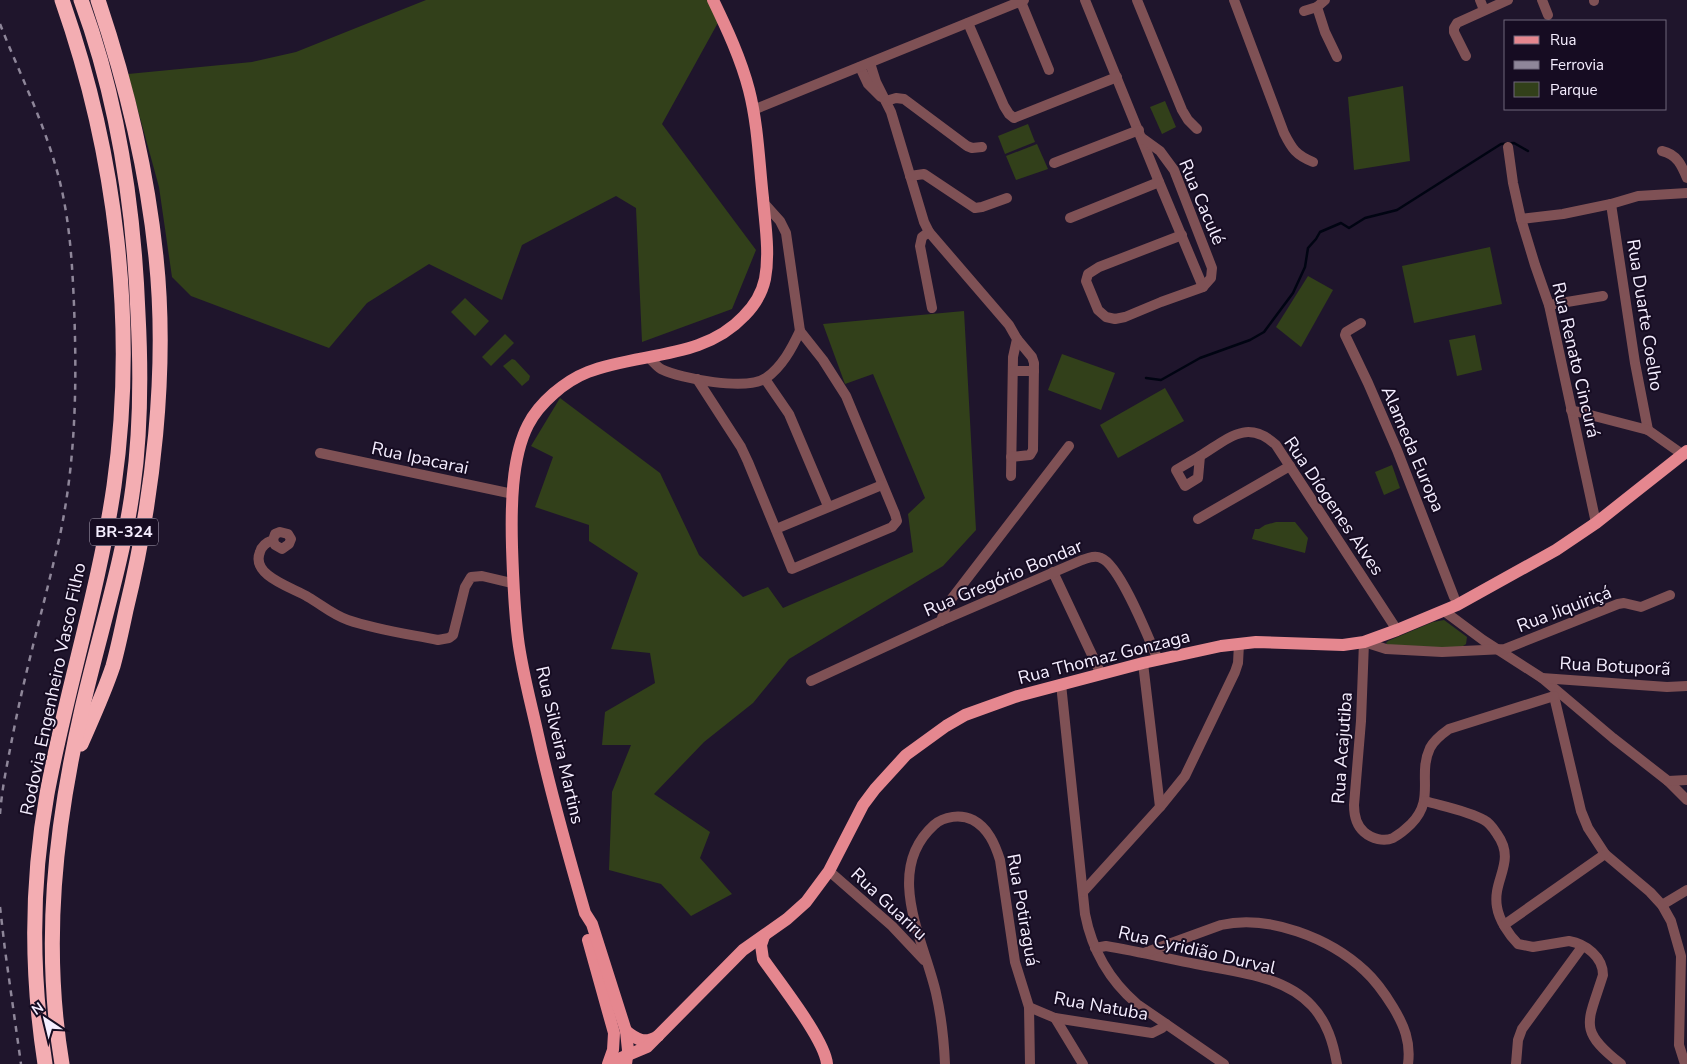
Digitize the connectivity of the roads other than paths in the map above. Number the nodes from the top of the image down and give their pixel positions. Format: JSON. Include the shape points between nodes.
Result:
{"nodes":[{"id":1,"x":61,"y":0,"type":"edge"},
{"id":2,"x":81,"y":0,"type":"edge"},
{"id":3,"x":98,"y":0,"type":"edge"},
{"id":4,"x":713,"y":0,"type":"edge"},
{"id":5,"x":1085,"y":0,"type":"edge"},
{"id":6,"x":1137,"y":0,"type":"edge"},
{"id":7,"x":1234,"y":0,"type":"edge"},
{"id":8,"x":1325,"y":0,"type":"edge"},
{"id":9,"x":1508,"y":0,"type":"edge"},
{"id":10,"x":1542,"y":0,"type":"edge"},
{"id":11,"x":1022,"y":1,"type":"edge"},
{"id":12,"x":1482,"y":5,"type":"edge"},
{"id":13,"x":1316,"y":7,"type":"junction"},
{"id":14,"x":1304,"y":11,"type":"dead end"},
{"id":15,"x":1548,"y":15,"type":"dead end"},
{"id":16,"x":968,"y":23,"type":"junction"},
{"id":17,"x":1466,"y":56,"type":"dead end"},
{"id":18,"x":1336,"y":57,"type":"dead end"},
{"id":19,"x":865,"y":65,"type":"junction"},
{"id":20,"x":1049,"y":70,"type":"dead end"},
{"id":21,"x":1117,"y":77,"type":"junction"},
{"id":22,"x":886,"y":100,"type":"junction"},
{"id":23,"x":753,"y":110,"type":"junction"},
{"id":24,"x":1197,"y":129,"type":"dead end"},
{"id":25,"x":1140,"y":134,"type":"junction"},
{"id":26,"x":982,"y":147,"type":"dead end"},
{"id":27,"x":1508,"y":147,"type":"dead end"},
{"id":28,"x":1662,"y":151,"type":"dead end"},
{"id":29,"x":1313,"y":162,"type":"dead end"},
{"id":30,"x":1054,"y":163,"type":"dead end"},
{"id":31,"x":910,"y":176,"type":"junction"},
{"id":32,"x":1687,"y":178,"type":"edge"},
{"id":33,"x":1159,"y":182,"type":"junction"},
{"id":34,"x":1687,"y":192,"type":"edge"},
{"id":35,"x":1007,"y":198,"type":"dead end"},
{"id":36,"x":763,"y":202,"type":"junction"},
{"id":37,"x":1611,"y":204,"type":"junction"},
{"id":38,"x":1070,"y":218,"type":"dead end"},
{"id":39,"x":1521,"y":219,"type":"junction"},
{"id":40,"x":929,"y":232,"type":"junction"},
{"id":41,"x":1182,"y":235,"type":"junction"},
{"id":42,"x":136,"y":262,"type":"junction"},
{"id":43,"x":1204,"y":286,"type":"junction"},
{"id":44,"x":1603,"y":296,"type":"dead end"},
{"id":45,"x":1550,"y":305,"type":"junction"},
{"id":46,"x":932,"y":308,"type":"dead end"},
{"id":47,"x":1361,"y":323,"type":"dead end"},
{"id":48,"x":800,"y":331,"type":"junction"},
{"id":49,"x":1017,"y":338,"type":"junction"},
{"id":50,"x":650,"y":358,"type":"junction"},
{"id":51,"x":659,"y":368,"type":"junction"},
{"id":52,"x":1013,"y":371,"type":"junction"},
{"id":53,"x":1034,"y":371,"type":"junction"},
{"id":54,"x":158,"y":379,"type":"junction"},
{"id":55,"x":697,"y":379,"type":"junction"},
{"id":56,"x":765,"y":379,"type":"junction"},
{"id":57,"x":661,"y":380,"type":"dead end"},
{"id":58,"x":1571,"y":410,"type":"junction"},
{"id":59,"x":1648,"y":430,"type":"junction"},
{"id":60,"x":1069,"y":446,"type":"dead end"},
{"id":61,"x":1684,"y":452,"type":"edge"},
{"id":62,"x":320,"y":453,"type":"dead end"},
{"id":63,"x":1200,"y":456,"type":"dead end"},
{"id":64,"x":1011,"y":457,"type":"junction"},
{"id":65,"x":1290,"y":466,"type":"junction"},
{"id":66,"x":1011,"y":476,"type":"dead end"},
{"id":67,"x":882,"y":485,"type":"junction"},
{"id":68,"x":513,"y":494,"type":"junction"},
{"id":69,"x":828,"y":506,"type":"junction"},
{"id":70,"x":1198,"y":519,"type":"dead end"},
{"id":71,"x":1596,"y":523,"type":"junction"},
{"id":72,"x":776,"y":528,"type":"junction"},
{"id":73,"x":274,"y":540,"type":"dead end"},
{"id":74,"x":1053,"y":572,"type":"junction"},
{"id":75,"x":512,"y":583,"type":"junction"},
{"id":76,"x":1670,"y":595,"type":"dead end"},
{"id":77,"x":1454,"y":597,"type":"dead end"},
{"id":78,"x":1444,"y":611,"type":"junction"},
{"id":79,"x":941,"y":621,"type":"junction"},
{"id":80,"x":1398,"y":630,"type":"junction"},
{"id":81,"x":1364,"y":642,"type":"junction"},
{"id":82,"x":1239,"y":644,"type":"junction"},
{"id":83,"x":1498,"y":650,"type":"junction"},
{"id":84,"x":1158,"y":660,"type":"junction"},
{"id":85,"x":1143,"y":663,"type":"junction"},
{"id":86,"x":1101,"y":674,"type":"junction"},
{"id":87,"x":1542,"y":678,"type":"junction"},
{"id":88,"x":811,"y":681,"type":"dead end"},
{"id":89,"x":1060,"y":684,"type":"junction"},
{"id":90,"x":1687,"y":686,"type":"edge"},
{"id":91,"x":1556,"y":694,"type":"junction"},
{"id":92,"x":69,"y":773,"type":"junction"},
{"id":93,"x":1687,"y":780,"type":"edge"},
{"id":94,"x":1668,"y":782,"type":"junction"},
{"id":95,"x":1687,"y":800,"type":"edge"},
{"id":96,"x":1425,"y":801,"type":"junction"},
{"id":97,"x":1160,"y":807,"type":"junction"},
{"id":98,"x":1605,"y":854,"type":"junction"},
{"id":99,"x":829,"y":871,"type":"junction"},
{"id":100,"x":1687,"y":890,"type":"edge"},
{"id":101,"x":1083,"y":892,"type":"junction"},
{"id":102,"x":1662,"y":905,"type":"junction"},
{"id":103,"x":584,"y":913,"type":"junction"},
{"id":104,"x":1504,"y":925,"type":"junction"},
{"id":105,"x":764,"y":936,"type":"junction"},
{"id":106,"x":1582,"y":947,"type":"junction"},
{"id":107,"x":1095,"y":948,"type":"junction"},
{"id":108,"x":1144,"y":953,"type":"junction"},
{"id":109,"x":737,"y":958,"type":"junction"},
{"id":110,"x":763,"y":960,"type":"junction"},
{"id":111,"x":927,"y":962,"type":"junction"},
{"id":112,"x":1029,"y":1007,"type":"junction"},
{"id":113,"x":1055,"y":1018,"type":"junction"},
{"id":114,"x":40,"y":1024,"type":"junction"},
{"id":115,"x":1166,"y":1024,"type":"junction"},
{"id":116,"x":626,"y":1031,"type":"junction"},
{"id":117,"x":662,"y":1033,"type":"junction"},
{"id":118,"x":626,"y":1060,"type":"edge"},
{"id":119,"x":41,"y":1064,"type":"edge"},
{"id":120,"x":45,"y":1064,"type":"edge"},
{"id":121,"x":62,"y":1064,"type":"edge"},
{"id":122,"x":610,"y":1064,"type":"edge"},
{"id":123,"x":827,"y":1064,"type":"edge"},
{"id":124,"x":945,"y":1064,"type":"edge"},
{"id":125,"x":1030,"y":1064,"type":"edge"},
{"id":126,"x":1083,"y":1064,"type":"edge"},
{"id":127,"x":1224,"y":1064,"type":"edge"},
{"id":128,"x":1337,"y":1064,"type":"edge"},
{"id":129,"x":1408,"y":1064,"type":"edge"},
{"id":130,"x":1516,"y":1064,"type":"edge"},
{"id":131,"x":1621,"y":1064,"type":"edge"},
{"id":132,"x":1685,"y":1064,"type":"edge"}],
"edges":[{"from":1,"to":114,"type":"highway","name":"Rodovia Engenheiro Vasco Filho","number":"BR-324","via":[[85,73],[103,148],[121,306],[122,403],[108,522],[64,712],[40,843],[34,919]]},
{"from":2,"to":42,"type":"highway","name":"Rodovia Engenheiro Vasco Filho","number":"BR-324","via":[[102,67],[120,144]]},
{"from":3,"to":54,"type":"highway","via":[[128,102],[151,217],[160,317]]},
{"from":4,"to":23,"type":"main road","name":"Rua Silveira Martins","via":[[735,47]]},
{"from":5,"to":21,"type":"street","name":"Rua Caculé"},
{"from":6,"to":24,"type":"street","via":[[1182,110]]},
{"from":7,"to":29,"type":"street","via":[[1284,133],[1301,157]]},
{"from":8,"to":13,"type":"street"},
{"from":9,"to":12,"type":"street"},
{"from":10,"to":15,"type":"street"},
{"from":11,"to":16,"type":"street"},
{"from":11,"to":20,"type":"street"},
{"from":12,"to":17,"type":"street","via":[[1454,28]]},
{"from":13,"to":14,"type":"street"},
{"from":13,"to":18,"type":"street"},
{"from":16,"to":19,"type":"street"},
{"from":16,"to":21,"type":"street","via":[[1004,106],[1012,116],[1019,117]]},
{"from":19,"to":22,"type":"street","via":[[868,84]]},
{"from":19,"to":23,"type":"street"},
{"from":21,"to":25,"type":"street","name":"Rua Caculé"},
{"from":22,"to":26,"type":"street","via":[[904,98],[967,146]]},
{"from":22,"to":31,"type":"street"},
{"from":23,"to":36,"type":"main road","name":"Rua Silveira Martins"},
{"from":25,"to":30,"type":"street"},
{"from":25,"to":33,"type":"street","name":"Rua Caculé"},
{"from":25,"to":43,"type":"street","name":"Rua Caculé","via":[[1160,150],[1174,170],[1212,268],[1211,278]]},
{"from":27,"to":39,"type":"street","name":"Rua Renato Cincurá"},
{"from":28,"to":32,"type":"street","via":[[1669,152],[1678,160]]},
{"from":31,"to":35,"type":"street","via":[[924,174],[975,208]]},
{"from":31,"to":40,"type":"street"},
{"from":33,"to":38,"type":"street"},
{"from":33,"to":41,"type":"street","name":"Rua Caculé"},
{"from":34,"to":37,"type":"street","via":[[1638,196]]},
{"from":36,"to":48,"type":"street","via":[[786,232]]},
{"from":36,"to":50,"type":"main road","name":"Rua Silveira Martins","via":[[767,242],[764,280],[751,309],[721,335],[683,350]]},
{"from":37,"to":39,"type":"street"},
{"from":37,"to":59,"type":"street","name":"Rua Duarte Coelho","via":[[1634,363]]},
{"from":39,"to":45,"type":"street","name":"Rua Renato Cincurá"},
{"from":40,"to":46,"type":"street","via":[[922,237],[920,246]]},
{"from":40,"to":49,"type":"street"},
{"from":41,"to":43,"type":"street","name":"Rua Caculé"},
{"from":41,"to":43,"type":"street","via":[[1088,274],[1086,281],[1098,310],[1106,317],[1125,317]]},
{"from":42,"to":54,"type":"highway"},
{"from":42,"to":92,"type":"highway","name":"Rodovia Engenheiro Vasco Filho","number":"BR-324","via":[[140,376],[133,488]]},
{"from":44,"to":45,"type":"street"},
{"from":45,"to":58,"type":"street","name":"Rua Renato Cincurá"},
{"from":47,"to":77,"type":"street","name":"Alameda Europa","via":[[1345,335],[1397,450]]},
{"from":48,"to":56,"type":"street","via":[[786,357]]},
{"from":48,"to":67,"type":"street","via":[[846,396]]},
{"from":49,"to":52,"type":"street"},
{"from":49,"to":53,"type":"street","via":[[1032,357]]},
{"from":50,"to":51,"type":"street"},
{"from":50,"to":68,"type":"main road","name":"Rua Silveira Martins","via":[[587,372],[553,395],[522,437]]},
{"from":51,"to":55,"type":"street"},
{"from":51,"to":57,"type":"street"},
{"from":52,"to":53,"type":"street"},
{"from":52,"to":64,"type":"street"},
{"from":53,"to":64,"type":"street","via":[[1032,453]]},
{"from":54,"to":92,"type":"highway","via":[[149,489],[134,577],[113,665]]},
{"from":55,"to":56,"type":"street","via":[[714,383]]},
{"from":55,"to":72,"type":"street","via":[[740,447]]},
{"from":56,"to":69,"type":"street","via":[[789,414]]},
{"from":58,"to":59,"type":"street"},
{"from":58,"to":71,"type":"street","name":"Rua Renato Cincurá"},
{"from":59,"to":61,"type":"street"},
{"from":60,"to":79,"type":"street","via":[[946,606]]},
{"from":61,"to":71,"type":"main road","name":"Rua Thomaz Gonzaga"},
{"from":62,"to":68,"type":"street","name":"Rua Ipacarai"},
{"from":63,"to":65,"type":"street","name":"Rua Díogenes Alves","via":[[1237,434],[1251,431],[1269,438]]},
{"from":64,"to":66,"type":"street"},
{"from":65,"to":70,"type":"street"},
{"from":65,"to":80,"type":"street","name":"Rua Díogenes Alves"},
{"from":67,"to":69,"type":"street"},
{"from":67,"to":72,"type":"street","via":[[897,521],[892,527],[792,569]]},
{"from":68,"to":75,"type":"main road","name":"Rua Silveira Martins"},
{"from":69,"to":72,"type":"street"},
{"from":71,"to":78,"type":"main road","name":"Rua Thomaz Gonzaga","via":[[1556,550]]},
{"from":73,"to":75,"type":"street","via":[[263,546],[258,556],[261,568],[272,579],[346,620],[438,640],[453,635],[465,587],[471,577],[482,576]]},
{"from":74,"to":79,"type":"street","name":"Rua Gregório Bondar"},
{"from":74,"to":84,"type":"street","name":"Rua Gregório Bondar","via":[[1090,557],[1103,558],[1117,574]]},
{"from":74,"to":86,"type":"street"},
{"from":75,"to":103,"type":"main road","name":"Rua Silveira Martins","via":[[518,642],[542,758]]},
{"from":76,"to":83,"type":"street","name":"Rua Jiquiriçá","via":[[1641,607],[1618,604]]},
{"from":78,"to":80,"type":"main road","name":"Rua Thomaz Gonzaga"},
{"from":78,"to":83,"type":"street"},
{"from":79,"to":88,"type":"street","name":"Rua Gregório Bondar"},
{"from":80,"to":81,"type":"main road","name":"Rua Thomaz Gonzaga"},
{"from":81,"to":82,"type":"main road","name":"Rua Thomaz Gonzaga","via":[[1330,646],[1272,642]]},
{"from":81,"to":83,"type":"street","name":"Rua Jiquiriçá","via":[[1386,649]]},
{"from":81,"to":96,"type":"street","name":"Rua Acajutiba","via":[[1354,805],[1356,822],[1367,835],[1388,840],[1416,819]]},
{"from":82,"to":84,"type":"main road","name":"Rua Thomaz Gonzaga"},
{"from":82,"to":97,"type":"street","via":[[1235,672],[1193,760],[1175,790]]},
{"from":83,"to":87,"type":"street"},
{"from":84,"to":85,"type":"main road","name":"Rua Thomaz Gonzaga"},
{"from":85,"to":86,"type":"main road","name":"Rua Thomaz Gonzaga"},
{"from":85,"to":97,"type":"street"},
{"from":86,"to":89,"type":"main road","name":"Rua Thomaz Gonzaga"},
{"from":87,"to":90,"type":"street","name":"Rua Botuporã"},
{"from":87,"to":91,"type":"street"},
{"from":89,"to":99,"type":"main road","name":"Rua Thomaz Gonzaga","via":[[965,715],[906,755],[863,805]]},
{"from":89,"to":101,"type":"street"},
{"from":91,"to":94,"type":"street"},
{"from":91,"to":96,"type":"street","via":[[1449,729],[1431,746],[1427,758]]},
{"from":91,"to":98,"type":"street","via":[[1582,811],[1588,828]]},
{"from":92,"to":121,"type":"highway","name":"Rodovia Engenheiro Vasco Filho","number":"BR-324","via":[[60,818],[52,918],[53,980]]},
{"from":93,"to":94,"type":"street"},
{"from":94,"to":95,"type":"street"},
{"from":96,"to":104,"type":"street","via":[[1483,819],[1503,843],[1506,855],[1496,895]]},
{"from":97,"to":101,"type":"street"},
{"from":98,"to":102,"type":"street"},
{"from":98,"to":104,"type":"street"},
{"from":99,"to":105,"type":"main road","name":"Rua Thomaz Gonzaga","via":[[806,902]]},
{"from":99,"to":111,"type":"street","name":"Rua Guariru","via":[[892,926]]},
{"from":100,"to":102,"type":"street"},
{"from":101,"to":107,"type":"street","via":[[1088,929]]},
{"from":102,"to":132,"type":"street","via":[[1674,930],[1681,956],[1679,1045]]},
{"from":103,"to":116,"type":"main road","name":"Rua Silveira Martins","via":[[592,924]]},
{"from":103,"to":122,"type":"main road","name":"Rua Silveira Martins","via":[[584,926],[614,1033]]},
{"from":104,"to":106,"type":"street","via":[[1513,939],[1525,947],[1569,941]]},
{"from":105,"to":109,"type":"main road","name":"Rua Thomaz Gonzaga"},
{"from":105,"to":110,"type":"main road","via":[[760,945]]},
{"from":106,"to":130,"type":"street","via":[[1522,1029]]},
{"from":106,"to":131,"type":"street","via":[[1594,953],[1603,968],[1589,1021],[1590,1031],[1603,1050]]},
{"from":107,"to":108,"type":"street","name":"Rua Cyridião Durval","via":[[1106,946]]},
{"from":107,"to":115,"type":"street","via":[[1124,992]]},
{"from":108,"to":128,"type":"street","name":"Rua Cyridião Durval","via":[[1260,977],[1290,989],[1307,1001],[1322,1019],[1330,1033]]},
{"from":108,"to":129,"type":"street","via":[[1233,922],[1261,923],[1296,931],[1355,962],[1371,977],[1403,1025],[1409,1048]]},
{"from":109,"to":110,"type":"main road","via":[[751,954]]},
{"from":109,"to":117,"type":"main road","name":"Rua Thomaz Gonzaga"},
{"from":110,"to":123,"type":"main road","via":[[819,1041]]},
{"from":111,"to":112,"type":"street","name":"Rua Potiraguá","via":[[910,904],[910,865],[921,840],[936,822],[955,816],[967,818],[988,833],[997,853],[1015,962]]},
{"from":111,"to":124,"type":"street","name":"Rua Potiraguá","via":[[936,994]]},
{"from":112,"to":113,"type":"street","name":"Rua Natuba"},
{"from":112,"to":125,"type":"street","name":"Rua Potiraguá"},
{"from":113,"to":115,"type":"street","name":"Rua Natuba","via":[[1152,1033]]},
{"from":113,"to":126,"type":"street"},
{"from":114,"to":119,"type":"highway"},
{"from":114,"to":120,"type":"highway","name":"Rodovia Engenheiro Vasco Filho","number":"BR-324"},
{"from":115,"to":127,"type":"street"},
{"from":116,"to":117,"type":"main road","via":[[642,1041]]},
{"from":116,"to":118,"type":"main road","name":"Rua Silveira Martins"},
{"from":117,"to":118,"type":"main road","name":"Rua Thomaz Gonzaga"},
{"from":118,"to":122,"type":"main road","name":"Rua Thomaz Gonzaga"}]}
